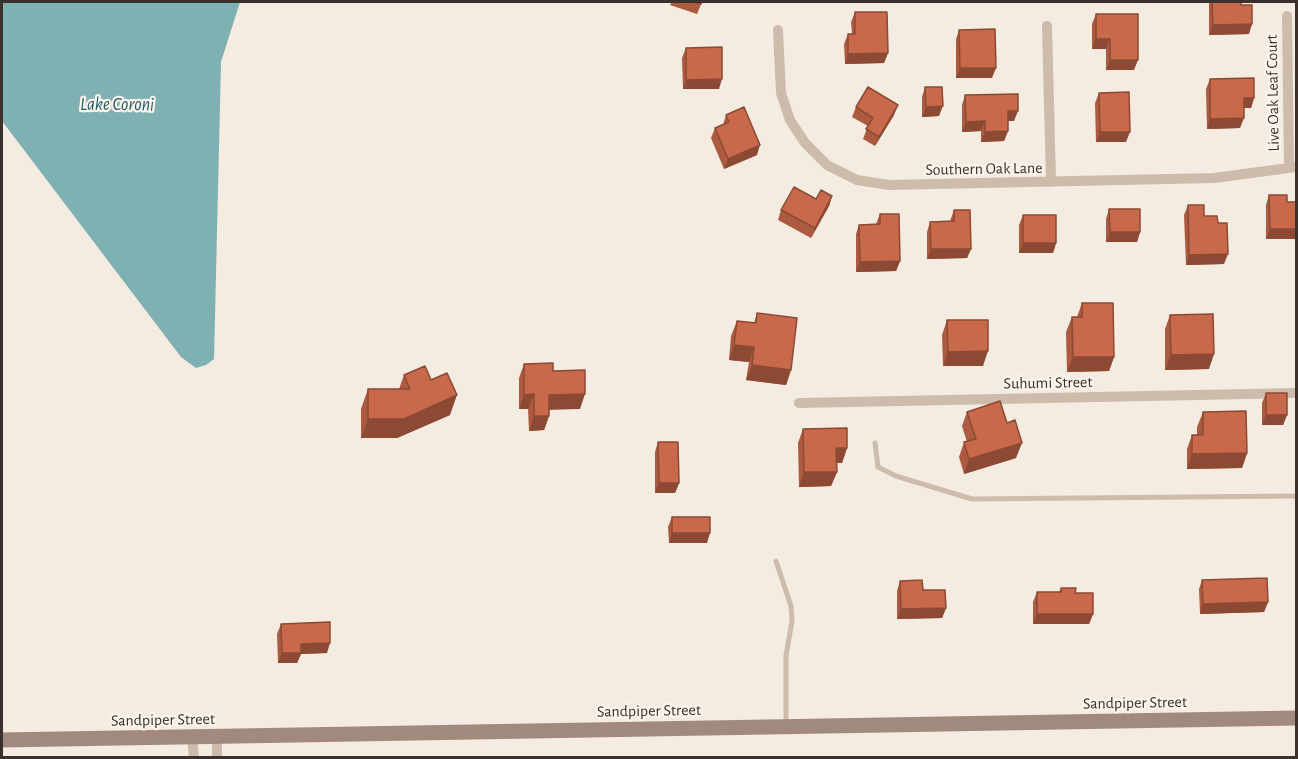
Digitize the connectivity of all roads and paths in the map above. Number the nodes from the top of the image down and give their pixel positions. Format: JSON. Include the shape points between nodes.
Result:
{"nodes":[{"id":1,"x":1287,"y":16,"type":"dead end"},
{"id":2,"x":1047,"y":26,"type":"dead end"},
{"id":3,"x":778,"y":30,"type":"dead end"},
{"id":4,"x":1293,"y":168,"type":"edge"},
{"id":5,"x":1051,"y":182,"type":"junction"},
{"id":6,"x":1296,"y":393,"type":"edge"},
{"id":7,"x":799,"y":403,"type":"dead end"},
{"id":8,"x":875,"y":443,"type":"dead end"},
{"id":9,"x":1296,"y":496,"type":"edge"},
{"id":10,"x":776,"y":561,"type":"dead end"},
{"id":11,"x":1296,"y":718,"type":"edge"},
{"id":12,"x":786,"y":727,"type":"junction"},
{"id":13,"x":192,"y":737,"type":"junction"},
{"id":14,"x":217,"y":737,"type":"junction"},
{"id":15,"x":2,"y":740,"type":"edge"},
{"id":16,"x":194,"y":758,"type":"edge"},
{"id":17,"x":217,"y":758,"type":"edge"}],
"edges":[{"from":1,"to":4,"type":"street","name":"Live Oak Leaf Court"},
{"from":2,"to":5,"type":"street"},
{"from":3,"to":5,"type":"street","name":"Southern Oak Lane","via":[[781,93],[790,120],[805,143],[827,165],[857,180],[889,185]]},
{"from":4,"to":5,"type":"street","name":"Southern Oak Lane","via":[[1214,178]]},
{"from":6,"to":7,"type":"street","name":"Suhumi Street"},
{"from":8,"to":9,"type":"lane","via":[[878,467],[972,499]]},
{"from":10,"to":12,"type":"lane","via":[[792,621],[786,656]]},
{"from":11,"to":12,"type":"street","name":"Sandpiper Street"},
{"from":12,"to":14,"type":"street","name":"Sandpiper Street"},
{"from":13,"to":14,"type":"street","name":"Sandpiper Street"},
{"from":13,"to":15,"type":"street","name":"Sandpiper Street"},
{"from":13,"to":16,"type":"street"},
{"from":14,"to":17,"type":"street"}]}
